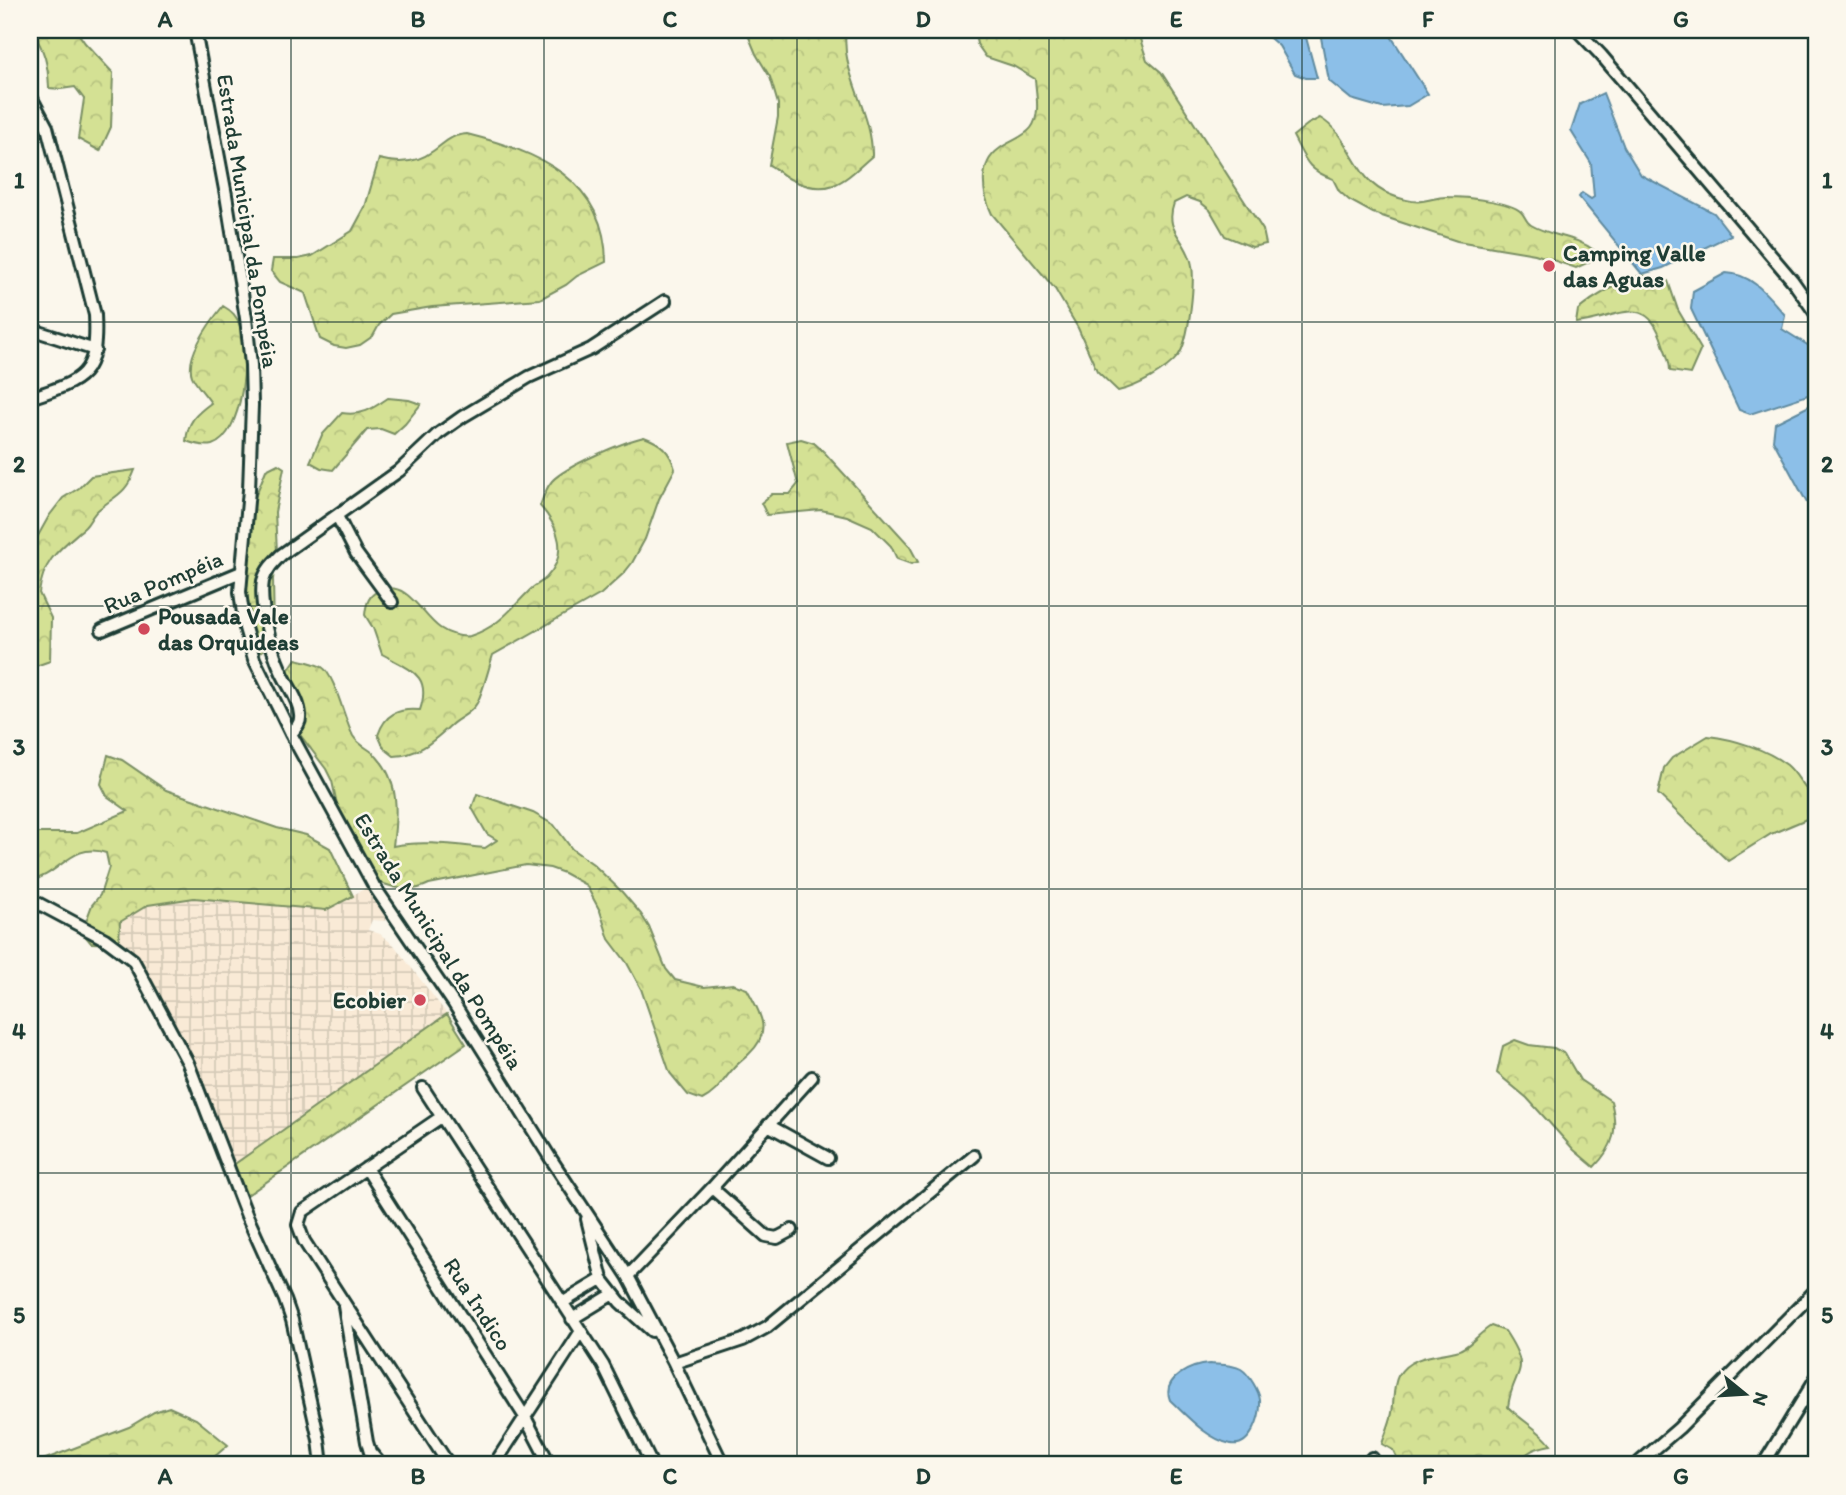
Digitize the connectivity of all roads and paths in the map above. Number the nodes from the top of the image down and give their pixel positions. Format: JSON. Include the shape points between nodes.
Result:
{"nodes":[{"id":1,"x":195,"y":30,"type":"edge"},
{"id":2,"x":1577,"y":30,"type":"edge"},
{"id":3,"x":30,"y":95,"type":"edge"},
{"id":4,"x":665,"y":301,"type":"dead end"},
{"id":5,"x":1816,"y":314,"type":"edge"},
{"id":6,"x":30,"y":329,"type":"edge"},
{"id":7,"x":95,"y":350,"type":"junction"},
{"id":8,"x":30,"y":398,"type":"edge"},
{"id":9,"x":337,"y":516,"type":"junction"},
{"id":10,"x":241,"y":572,"type":"junction"},
{"id":11,"x":392,"y":602,"type":"dead end"},
{"id":12,"x":102,"y":630,"type":"dead end"},
{"id":13,"x":291,"y":734,"type":"junction"},
{"id":14,"x":30,"y":899,"type":"edge"},
{"id":15,"x":812,"y":1077,"type":"dead end"},
{"id":16,"x":423,"y":1088,"type":"dead end"},
{"id":17,"x":441,"y":1117,"type":"junction"},
{"id":18,"x":768,"y":1125,"type":"junction"},
{"id":19,"x":974,"y":1156,"type":"dead end"},
{"id":20,"x":828,"y":1158,"type":"dead end"},
{"id":21,"x":366,"y":1168,"type":"junction"},
{"id":22,"x":712,"y":1188,"type":"junction"},
{"id":23,"x":584,"y":1209,"type":"junction"},
{"id":24,"x":792,"y":1230,"type":"dead end"},
{"id":25,"x":628,"y":1276,"type":"junction"},
{"id":26,"x":602,"y":1279,"type":"junction"},
{"id":27,"x":1816,"y":1290,"type":"edge"},
{"id":28,"x":613,"y":1294,"type":"junction"},
{"id":29,"x":343,"y":1301,"type":"junction"},
{"id":30,"x":562,"y":1303,"type":"junction"},
{"id":31,"x":572,"y":1319,"type":"junction"},
{"id":32,"x":581,"y":1331,"type":"junction"},
{"id":33,"x":657,"y":1335,"type":"junction"},
{"id":34,"x":674,"y":1363,"type":"junction"},
{"id":35,"x":1816,"y":1378,"type":"edge"},
{"id":36,"x":525,"y":1417,"type":"junction"},
{"id":37,"x":322,"y":1465,"type":"edge"},
{"id":38,"x":381,"y":1465,"type":"edge"},
{"id":39,"x":449,"y":1465,"type":"edge"},
{"id":40,"x":494,"y":1465,"type":"edge"},
{"id":41,"x":550,"y":1465,"type":"edge"},
{"id":42,"x":652,"y":1465,"type":"edge"},
{"id":43,"x":723,"y":1465,"type":"edge"},
{"id":44,"x":1636,"y":1465,"type":"edge"},
{"id":45,"x":1763,"y":1465,"type":"edge"}],
"edges":[{"from":1,"to":10,"type":"street","name":"Estrada Municipal da Pompéia","via":[[251,365],[249,490]]},
{"from":2,"to":5,"type":"street","via":[[1784,270]]},
{"from":3,"to":7,"type":"street","via":[[47,127],[54,154],[95,315]]},
{"from":4,"to":9,"type":"street","via":[[591,349],[529,377],[471,411]]},
{"from":6,"to":7,"type":"street"},
{"from":7,"to":8,"type":"street","via":[[93,361],[76,380]]},
{"from":9,"to":11,"type":"street","via":[[356,553]]},
{"from":9,"to":13,"type":"street","via":[[281,555],[268,568],[263,582],[270,638],[300,712],[300,723]]},
{"from":10,"to":12,"type":"street","name":"Rua Pompéia"},
{"from":10,"to":13,"type":"street","name":"Estrada Municipal da Pompéia","via":[[244,628]]},
{"from":13,"to":23,"type":"street","name":"Estrada Municipal da Pompéia","via":[[374,887]]},
{"from":14,"to":37,"type":"street","via":[[105,939],[133,960],[188,1063],[292,1320]]},
{"from":15,"to":18,"type":"street"},
{"from":16,"to":17,"type":"street"},
{"from":17,"to":21,"type":"street"},
{"from":17,"to":30,"type":"street"},
{"from":18,"to":20,"type":"street"},
{"from":18,"to":22,"type":"street"},
{"from":19,"to":34,"type":"street","via":[[767,1327]]},
{"from":21,"to":29,"type":"street","via":[[302,1212],[298,1225]]},
{"from":21,"to":36,"type":"street","name":"Rua Indico"},
{"from":22,"to":24,"type":"street","via":[[766,1237],[776,1238]]},
{"from":22,"to":25,"type":"street"},
{"from":23,"to":25,"type":"street","name":"Estrada Municipal da Pompéia"},
{"from":23,"to":26,"type":"street"},
{"from":25,"to":33,"type":"street","name":"Estrada Municipal da Pompéia"},
{"from":26,"to":28,"type":"street"},
{"from":26,"to":30,"type":"street"},
{"from":27,"to":44,"type":"street"},
{"from":28,"to":31,"type":"street"},
{"from":28,"to":33,"type":"street"},
{"from":29,"to":38,"type":"street","via":[[367,1442]]},
{"from":29,"to":39,"type":"street"},
{"from":30,"to":31,"type":"street"},
{"from":31,"to":32,"type":"street"},
{"from":32,"to":36,"type":"street"},
{"from":32,"to":42,"type":"street"},
{"from":33,"to":34,"type":"street","name":"Estrada Municipal da Pompéia"},
{"from":34,"to":43,"type":"street","name":"Estrada Municipal da Pompéia"},
{"from":35,"to":45,"type":"street"},
{"from":36,"to":40,"type":"street"},
{"from":36,"to":41,"type":"street","name":"Rua Indico"}]}
